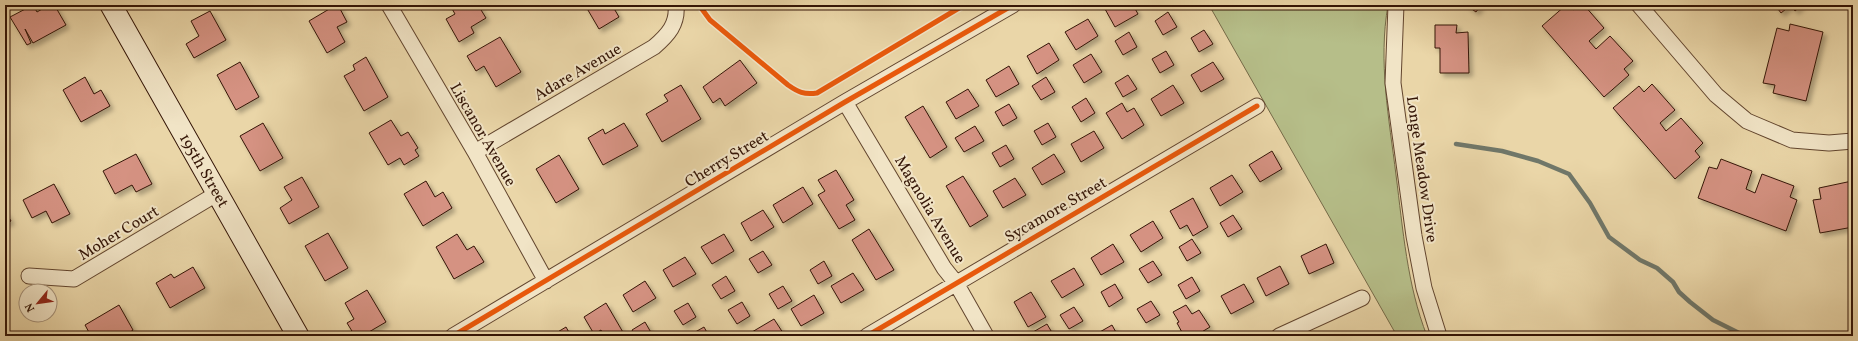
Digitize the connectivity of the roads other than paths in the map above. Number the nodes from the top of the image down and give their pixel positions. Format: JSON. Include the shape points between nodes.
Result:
{"nodes":[{"id":1,"x":111,"y":5,"type":"edge"},
{"id":2,"x":389,"y":5,"type":"edge"},
{"id":3,"x":676,"y":5,"type":"edge"},
{"id":4,"x":1013,"y":5,"type":"edge"},
{"id":5,"x":1396,"y":5,"type":"edge"},
{"id":6,"x":1639,"y":5,"type":"edge"},
{"id":7,"x":845,"y":102,"type":"junction"},
{"id":8,"x":1258,"y":106,"type":"dead end"},
{"id":9,"x":1853,"y":140,"type":"edge"},
{"id":10,"x":475,"y":152,"type":"junction"},
{"id":11,"x":218,"y":193,"type":"junction"},
{"id":12,"x":29,"y":276,"type":"dead end"},
{"id":13,"x":546,"y":281,"type":"junction"},
{"id":14,"x":956,"y":283,"type":"junction"},
{"id":15,"x":1362,"y":298,"type":"dead end"},
{"id":16,"x":298,"y":336,"type":"edge"},
{"id":17,"x":453,"y":336,"type":"edge"},
{"id":18,"x":867,"y":336,"type":"edge"},
{"id":19,"x":986,"y":336,"type":"edge"},
{"id":20,"x":1279,"y":336,"type":"edge"},
{"id":21,"x":1439,"y":336,"type":"edge"}],
"edges":[{"from":1,"to":11,"type":"street","name":"195th Street"},
{"from":2,"to":10,"type":"street","name":"Liscanor Avenue"},
{"from":3,"to":10,"type":"street","name":"Adare Avenue","via":[[674,26],[654,47]]},
{"from":4,"to":7,"type":"street","name":"Cherry Street"},
{"from":5,"to":21,"type":"street","name":"Longe Meadow Drive","via":[[1393,83],[1414,236],[1424,288]]},
{"from":6,"to":9,"type":"street","via":[[1716,95],[1747,121],[1792,140],[1829,143]]},
{"from":7,"to":13,"type":"street","name":"Cherry Street"},
{"from":7,"to":14,"type":"street","name":"Magnolia Avenue","via":[[944,268]]},
{"from":8,"to":14,"type":"street","name":"Sycamore Street"},
{"from":10,"to":13,"type":"street","name":"Liscanor Avenue"},
{"from":11,"to":12,"type":"street","name":"Moher Court","via":[[74,279]]},
{"from":11,"to":16,"type":"street","name":"195th Street"},
{"from":13,"to":17,"type":"street","name":"Cherry Street"},
{"from":14,"to":18,"type":"street","name":"Sycamore Street"},
{"from":14,"to":19,"type":"street","name":"Magnolia Avenue"},
{"from":15,"to":20,"type":"street"}]}
